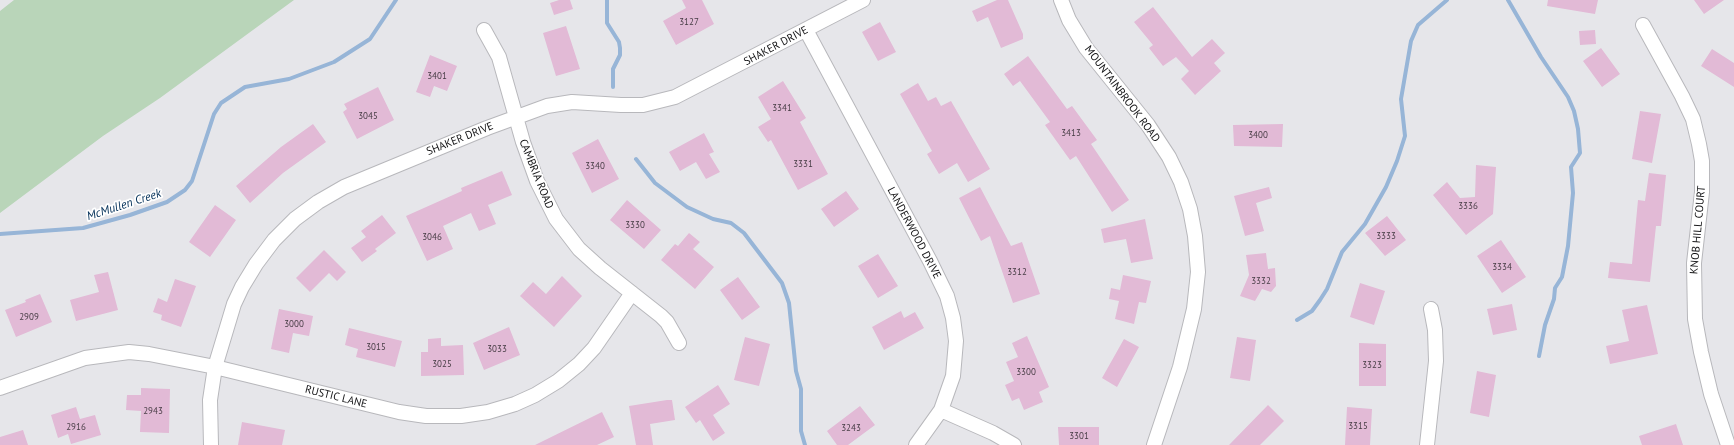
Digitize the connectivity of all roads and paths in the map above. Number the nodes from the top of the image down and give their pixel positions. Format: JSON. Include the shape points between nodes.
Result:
{"nodes":[{"id":1,"x":863,"y":0,"type":"edge"},
{"id":2,"x":1060,"y":0,"type":"edge"},
{"id":3,"x":1643,"y":25,"type":"dead end"},
{"id":4,"x":484,"y":30,"type":"dead end"},
{"id":5,"x":806,"y":30,"type":"junction"},
{"id":6,"x":516,"y":117,"type":"junction"},
{"id":7,"x":632,"y":293,"type":"junction"},
{"id":8,"x":1431,"y":309,"type":"dead end"},
{"id":9,"x":679,"y":343,"type":"dead end"},
{"id":10,"x":215,"y":367,"type":"junction"},
{"id":11,"x":0,"y":388,"type":"edge"},
{"id":12,"x":941,"y":410,"type":"junction"},
{"id":13,"x":211,"y":445,"type":"edge"},
{"id":14,"x":916,"y":445,"type":"edge"},
{"id":15,"x":1014,"y":445,"type":"edge"},
{"id":16,"x":1154,"y":445,"type":"edge"},
{"id":17,"x":1427,"y":445,"type":"edge"},
{"id":18,"x":1728,"y":445,"type":"edge"}],
"edges":[{"from":1,"to":5,"type":"street","name":"SHAKER DRIVE"},
{"from":2,"to":16,"type":"street","name":"MOUNTAINBROOK ROAD","via":[[1086,48],[1144,120],[1169,157],[1190,209],[1198,272],[1194,310],[1180,367]]},
{"from":3,"to":18,"type":"street","name":"KNOB HILL COURT","via":[[1682,96],[1700,144],[1702,192],[1694,263],[1695,319],[1711,394]]},
{"from":4,"to":6,"type":"street","name":"CAMBRIA ROAD","via":[[499,57]]},
{"from":5,"to":6,"type":"street","name":"SHAKER DRIVE","via":[[686,93],[665,101],[633,105],[572,102],[547,106]]},
{"from":5,"to":12,"type":"street","name":"LANDERWOOD DRIVE","via":[[947,296],[956,341],[953,376]]},
{"from":6,"to":7,"type":"street","name":"CAMBRIA ROAD","via":[[537,181],[556,219],[579,249]]},
{"from":6,"to":10,"type":"street","name":"SHAKER DRIVE","via":[[344,187],[294,219],[274,240],[242,287]]},
{"from":7,"to":9,"type":"street","name":"CAMBRIA ROAD","via":[[664,319]]},
{"from":7,"to":10,"type":"street","name":"RUSTIC LANE","via":[[611,326],[579,364],[535,394],[515,404],[488,412],[440,417],[399,412]]},
{"from":8,"to":17,"type":"street","via":[[1436,361]]},
{"from":10,"to":11,"type":"street","name":"RUSTIC LANE","via":[[129,352],[71,362]]},
{"from":10,"to":13,"type":"street","name":"SHAKER DRIVE","via":[[210,400]]},
{"from":12,"to":14,"type":"street","name":"LANDERWOOD DRIVE"},
{"from":12,"to":15,"type":"street"}]}
